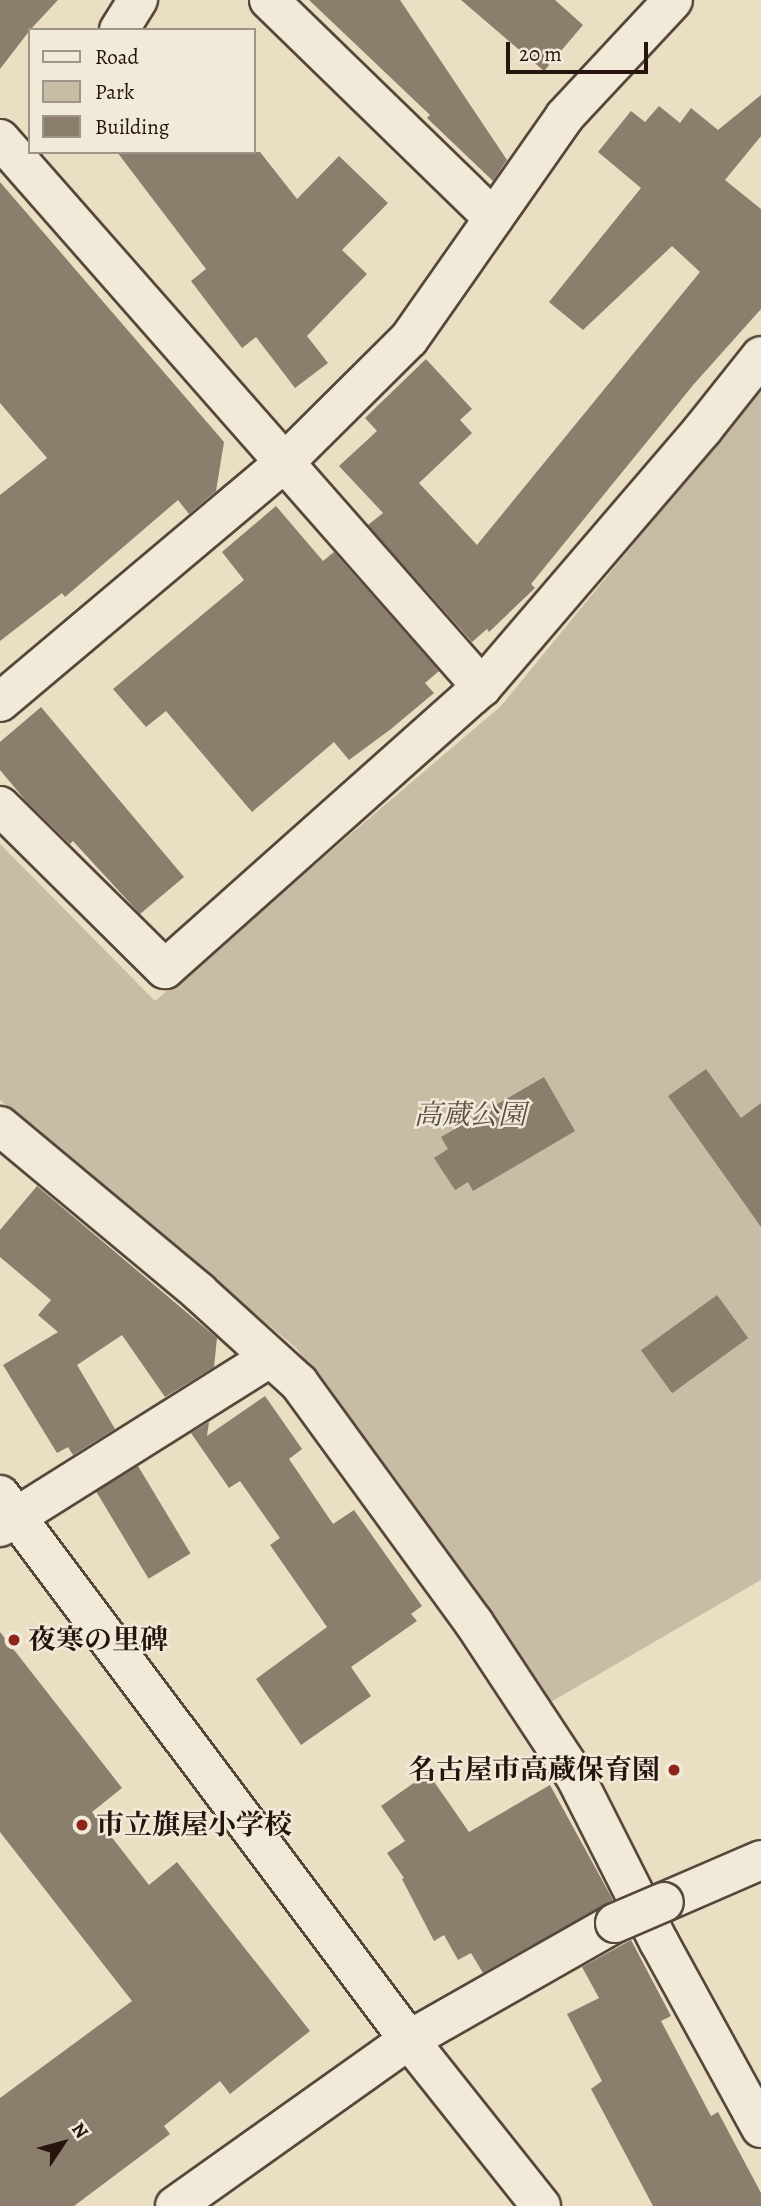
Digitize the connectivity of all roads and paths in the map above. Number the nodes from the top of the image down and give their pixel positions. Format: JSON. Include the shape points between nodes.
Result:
{"nodes":[{"id":1,"x":138,"y":0,"type":"edge"},
{"id":2,"x":269,"y":0,"type":"edge"},
{"id":3,"x":673,"y":0,"type":"edge"},
{"id":4,"x":120,"y":28,"type":"edge"},
{"id":5,"x":0,"y":139,"type":"edge"},
{"id":6,"x":34,"y":162,"type":"edge"},
{"id":7,"x":494,"y":218,"type":"junction"},
{"id":8,"x":761,"y":356,"type":"edge"},
{"id":9,"x":284,"y":463,"type":"junction"},
{"id":10,"x":482,"y":687,"type":"junction"},
{"id":11,"x":0,"y":702,"type":"edge"},
{"id":12,"x":0,"y":806,"type":"edge"},
{"id":13,"x":0,"y":1126,"type":"edge"},
{"id":14,"x":269,"y":1358,"type":"junction"},
{"id":15,"x":5,"y":1513,"type":"edge"},
{"id":16,"x":761,"y":1860,"type":"edge"},
{"id":17,"x":409,"y":2040,"type":"junction"},
{"id":18,"x":761,"y":2128,"type":"edge"},
{"id":19,"x":175,"y":2206,"type":"edge"},
{"id":20,"x":541,"y":2206,"type":"edge"}],
"edges":[{"from":1,"to":4,"type":"street"},
{"from":2,"to":7,"type":"street"},
{"from":3,"to":7,"type":"street","via":[[565,116]]},
{"from":5,"to":6,"type":"street"},
{"from":6,"to":9,"type":"street"},
{"from":7,"to":9,"type":"street","via":[[409,338]]},
{"from":8,"to":10,"type":"street"},
{"from":9,"to":10,"type":"street"},
{"from":9,"to":11,"type":"street"},
{"from":10,"to":12,"type":"street","via":[[165,969]]},
{"from":13,"to":14,"type":"street","via":[[199,1292]]},
{"from":14,"to":15,"type":"street"},
{"from":14,"to":18,"type":"street","via":[[299,1383],[474,1623],[575,1776]]},
{"from":15,"to":17,"type":"street"},
{"from":16,"to":17,"type":"street","bridge":true,"via":[[615,1923]]},
{"from":17,"to":19,"type":"street"},
{"from":17,"to":20,"type":"street"}]}
